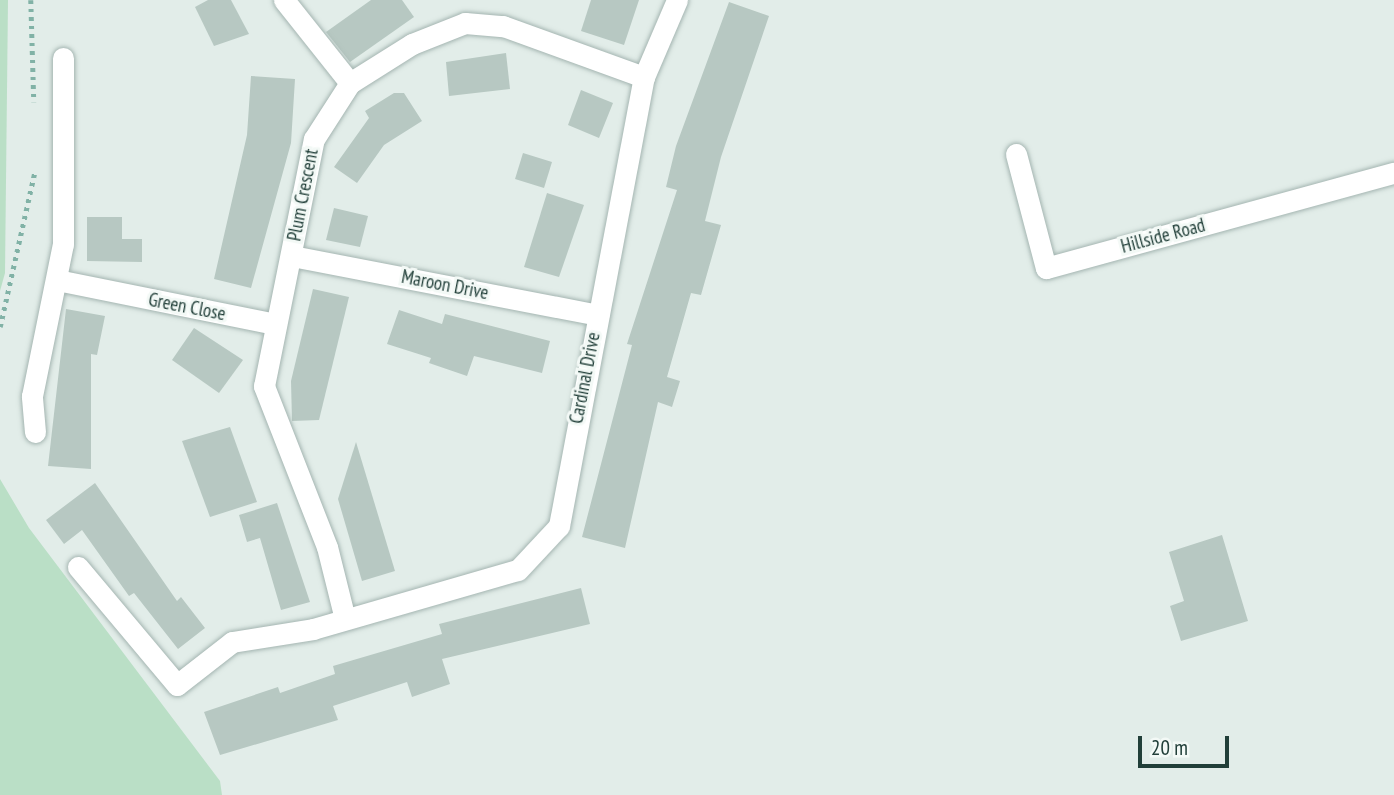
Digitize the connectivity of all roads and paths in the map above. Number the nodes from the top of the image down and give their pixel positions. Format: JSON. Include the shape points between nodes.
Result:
{"nodes":[{"id":1,"x":31,"y":0,"type":"edge"},
{"id":2,"x":284,"y":0,"type":"edge"},
{"id":3,"x":677,"y":0,"type":"edge"},
{"id":4,"x":63,"y":58,"type":"dead end"},
{"id":5,"x":644,"y":77,"type":"junction"},
{"id":6,"x":350,"y":83,"type":"junction"},
{"id":7,"x":35,"y":108,"type":"dead end"},
{"id":8,"x":1016,"y":154,"type":"dead end"},
{"id":9,"x":36,"y":162,"type":"dead end"},
{"id":10,"x":1394,"y":173,"type":"edge"},
{"id":11,"x":292,"y":256,"type":"junction"},
{"id":12,"x":57,"y":280,"type":"junction"},
{"id":13,"x":598,"y":315,"type":"junction"},
{"id":14,"x":275,"y":324,"type":"junction"},
{"id":15,"x":0,"y":327,"type":"edge"},
{"id":16,"x":36,"y":432,"type":"dead end"},
{"id":17,"x":78,"y":567,"type":"dead end"},
{"id":18,"x":345,"y":619,"type":"junction"}],
"edges":[{"from":1,"to":7,"type":"path"},
{"from":2,"to":6,"type":"street"},
{"from":3,"to":5,"type":"street","name":"Cardinal Drive"},
{"from":4,"to":12,"type":"street","via":[[66,153]]},
{"from":5,"to":6,"type":"street","name":"Plum Crescent","via":[[503,26],[465,23],[412,44]]},
{"from":5,"to":13,"type":"street","name":"Cardinal Drive"},
{"from":6,"to":11,"type":"street","name":"Plum Crescent","via":[[314,139]]},
{"from":8,"to":10,"type":"street","name":"Hillside Road","via":[[1046,268]]},
{"from":9,"to":15,"type":"path"},
{"from":11,"to":13,"type":"street","name":"Maroon Drive"},
{"from":11,"to":14,"type":"street","name":"Plum Crescent"},
{"from":12,"to":14,"type":"street","name":"Green Close"},
{"from":12,"to":16,"type":"street","via":[[32,396]]},
{"from":13,"to":18,"type":"street","name":"Cardinal Drive","via":[[559,526],[518,570]]},
{"from":14,"to":18,"type":"street","name":"Plum Crescent","via":[[264,386],[327,547]]},
{"from":17,"to":18,"type":"street","name":"Cardinal Drive","via":[[177,685],[232,642]]}]}
